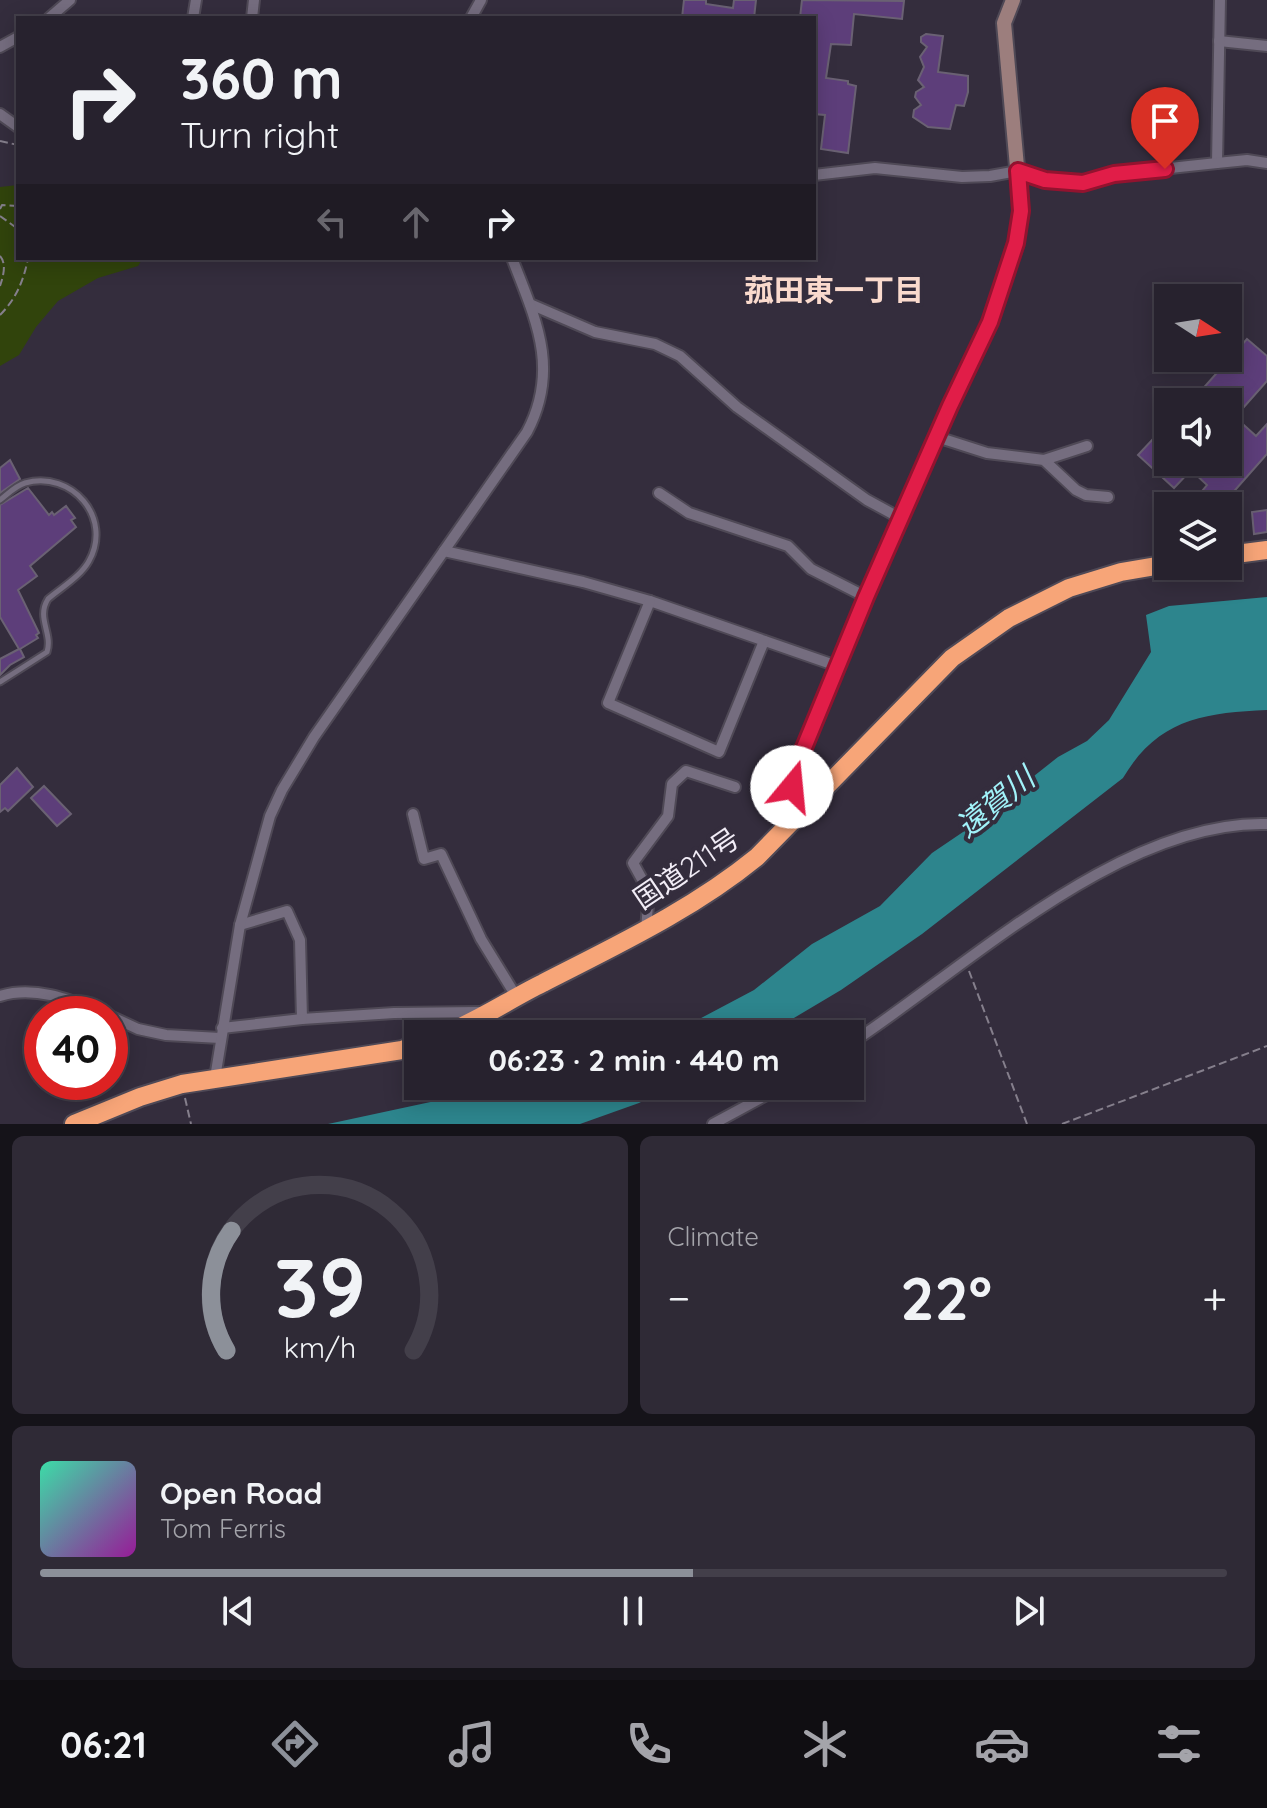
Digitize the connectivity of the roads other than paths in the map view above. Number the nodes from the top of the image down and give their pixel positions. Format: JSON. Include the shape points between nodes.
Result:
{"nodes":[{"id":1,"x":70,"y":0,"type":"edge"},
{"id":2,"x":1013,"y":0,"type":"edge"},
{"id":3,"x":1220,"y":0,"type":"edge"},
{"id":4,"x":51,"y":16,"type":"edge"},
{"id":5,"x":1219,"y":41,"type":"junction"},
{"id":6,"x":1267,"y":46,"type":"edge"},
{"id":7,"x":1217,"y":163,"type":"junction"},
{"id":8,"x":1267,"y":163,"type":"edge"},
{"id":9,"x":1018,"y":171,"type":"junction"},
{"id":10,"x":816,"y":175,"type":"edge"},
{"id":11,"x":513,"y":260,"type":"edge"},
{"id":12,"x":530,"y":304,"type":"junction"},
{"id":13,"x":937,"y":437,"type":"junction"},
{"id":14,"x":1087,"y":446,"type":"dead end"},
{"id":15,"x":1044,"y":460,"type":"junction"},
{"id":16,"x":659,"y":493,"type":"dead end"},
{"id":17,"x":1108,"y":497,"type":"dead end"},
{"id":18,"x":0,"y":500,"type":"edge"},
{"id":19,"x":902,"y":519,"type":"junction"},
{"id":20,"x":1267,"y":550,"type":"edge"},
{"id":21,"x":444,"y":551,"type":"junction"},
{"id":22,"x":1242,"y":553,"type":"edge"},
{"id":23,"x":1154,"y":566,"type":"edge"},
{"id":24,"x":866,"y":597,"type":"junction"},
{"id":25,"x":650,"y":601,"type":"junction"},
{"id":26,"x":764,"y":641,"type":"junction"},
{"id":27,"x":837,"y":666,"type":"junction"},
{"id":28,"x":0,"y":682,"type":"edge"},
{"id":29,"x":735,"y":787,"type":"dead end"},
{"id":30,"x":800,"y":812,"type":"junction"},
{"id":31,"x":413,"y":814,"type":"dead end"},
{"id":32,"x":1267,"y":824,"type":"edge"},
{"id":33,"x":240,"y":925,"type":"junction"},
{"id":34,"x":646,"y":930,"type":"junction"},
{"id":35,"x":0,"y":996,"type":"edge"},
{"id":36,"x":54,"y":996,"type":"edge"},
{"id":37,"x":516,"y":996,"type":"junction"},
{"id":38,"x":489,"y":1012,"type":"junction"},
{"id":39,"x":302,"y":1019,"type":"junction"},
{"id":40,"x":473,"y":1020,"type":"edge"},
{"id":41,"x":128,"y":1024,"type":"edge"},
{"id":42,"x":221,"y":1033,"type":"junction"},
{"id":43,"x":864,"y":1034,"type":"edge"},
{"id":44,"x":404,"y":1049,"type":"edge"},
{"id":45,"x":215,"y":1078,"type":"junction"},
{"id":46,"x":757,"y":1100,"type":"edge"},
{"id":47,"x":74,"y":1124,"type":"edge"},
{"id":48,"x":713,"y":1124,"type":"edge"}],
"edges":[{"from":1,"to":4,"type":"street"},
{"from":2,"to":9,"type":"street","via":[[1004,23]]},
{"from":3,"to":5,"type":"street"},
{"from":5,"to":6,"type":"street"},
{"from":5,"to":7,"type":"street"},
{"from":7,"to":8,"type":"street"},
{"from":7,"to":9,"type":"street","via":[[1114,174],[1083,183]]},
{"from":9,"to":10,"type":"street","via":[[962,177],[875,168]]},
{"from":9,"to":13,"type":"street","via":[[1021,211],[1005,282]]},
{"from":11,"to":12,"type":"street"},
{"from":12,"to":19,"type":"street","via":[[595,332],[655,344],[680,356],[737,407]]},
{"from":12,"to":21,"type":"street","via":[[542,350],[542,399],[527,432]]},
{"from":13,"to":15,"type":"street","via":[[987,453]]},
{"from":13,"to":19,"type":"street"},
{"from":14,"to":15,"type":"street"},
{"from":15,"to":17,"type":"street","via":[[1076,490]]},
{"from":16,"to":24,"type":"street","via":[[689,513],[788,546],[811,569]]},
{"from":18,"to":28,"type":"lane","via":[[22,483],[66,485],[90,509],[96,538],[87,566],[44,606],[47,652]]},
{"from":19,"to":24,"type":"street"},
{"from":20,"to":22,"type":"highway"},
{"from":21,"to":25,"type":"street"},
{"from":21,"to":33,"type":"street","via":[[282,790]]},
{"from":23,"to":30,"type":"highway","name":"国道211号","via":[[1069,588],[1009,618],[952,658]]},
{"from":24,"to":27,"type":"street"},
{"from":25,"to":26,"type":"street"},
{"from":25,"to":26,"type":"street","via":[[608,703],[719,752]]},
{"from":26,"to":27,"type":"street"},
{"from":27,"to":30,"type":"street","via":[[797,767],[792,787]]},
{"from":29,"to":34,"type":"street","via":[[686,771],[672,784],[668,816],[633,863],[649,892]]},
{"from":30,"to":34,"type":"highway","name":"国道211号","via":[[732,877]]},
{"from":31,"to":37,"type":"street","via":[[424,859],[441,854],[481,939]]},
{"from":32,"to":43,"type":"street","via":[[1210,829],[1163,843],[1054,899]]},
{"from":33,"to":39,"type":"street","via":[[287,911],[300,940]]},
{"from":33,"to":42,"type":"street"},
{"from":34,"to":37,"type":"highway","name":"国道211号"},
{"from":35,"to":36,"type":"street"},
{"from":37,"to":38,"type":"highway","name":"国道211号"},
{"from":38,"to":39,"type":"street"},
{"from":38,"to":40,"type":"highway","name":"国道211号"},
{"from":39,"to":42,"type":"street"},
{"from":41,"to":42,"type":"street","via":[[166,1035]]},
{"from":42,"to":45,"type":"street"},
{"from":44,"to":45,"type":"highway"},
{"from":45,"to":47,"type":"highway","via":[[140,1097]]},
{"from":46,"to":48,"type":"street"}]}
